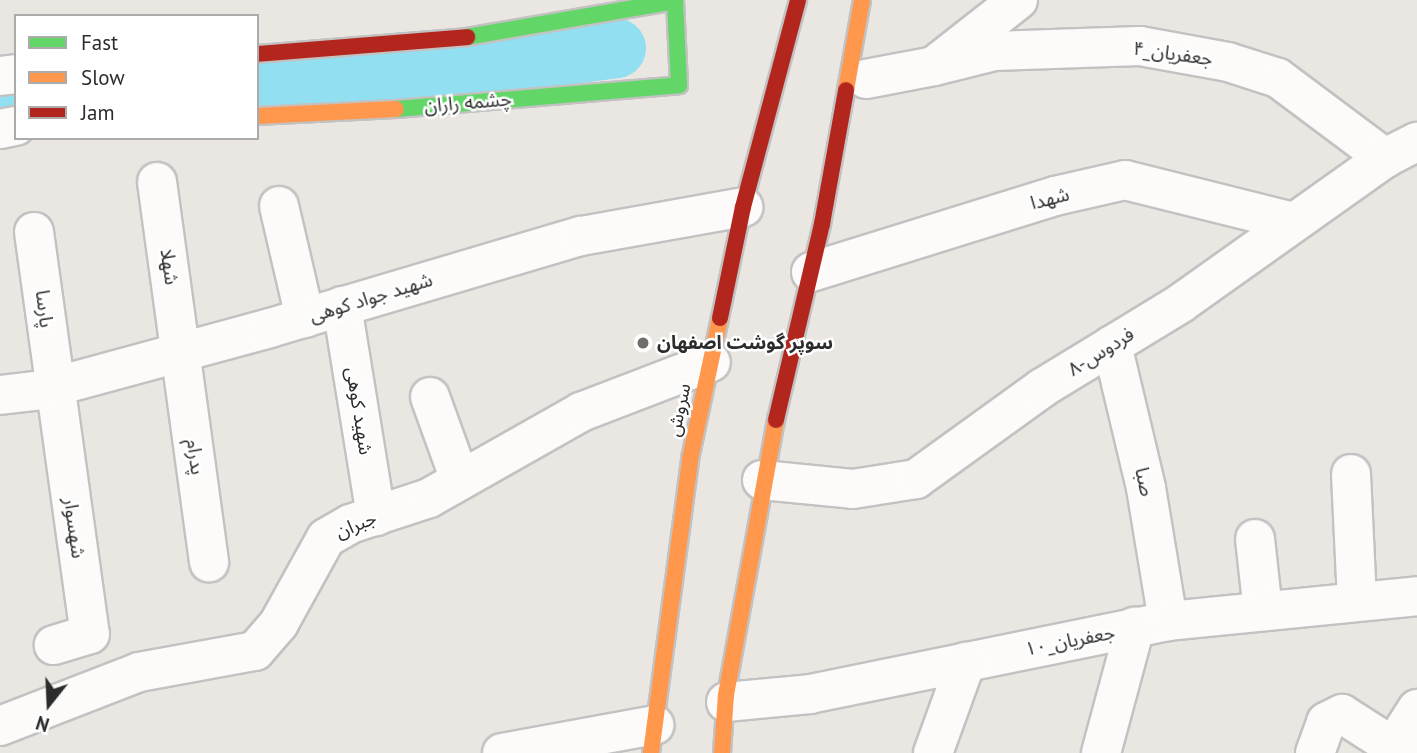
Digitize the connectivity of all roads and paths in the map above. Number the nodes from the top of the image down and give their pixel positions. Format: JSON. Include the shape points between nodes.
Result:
{"nodes":[{"id":1,"x":798,"y":0,"type":"edge"},
{"id":2,"x":862,"y":0,"type":"edge"},
{"id":3,"x":1018,"y":0,"type":"edge"},
{"id":4,"x":259,"y":54,"type":"edge"},
{"id":5,"x":934,"y":66,"type":"junction"},
{"id":6,"x":868,"y":72,"type":"joint"},
{"id":7,"x":259,"y":116,"type":"edge"},
{"id":8,"x":1401,"y":150,"type":"edge"},
{"id":9,"x":157,"y":182,"type":"dead end"},
{"id":10,"x":279,"y":206,"type":"dead end"},
{"id":11,"x":743,"y":207,"type":"junction"},
{"id":12,"x":1294,"y":222,"type":"junction"},
{"id":13,"x":822,"y":224,"type":"junction"},
{"id":14,"x":34,"y":232,"type":"dead end"},
{"id":15,"x":811,"y":272,"type":"junction"},
{"id":16,"x":342,"y":306,"type":"junction"},
{"id":17,"x":305,"y":318,"type":"junction"},
{"id":18,"x":1112,"y":345,"type":"junction"},
{"id":19,"x":181,"y":352,"type":"junction"},
{"id":20,"x":711,"y":362,"type":"junction"},
{"id":21,"x":54,"y":386,"type":"junction"},
{"id":22,"x":0,"y":395,"type":"edge"},
{"id":23,"x":430,"y":397,"type":"dead end"},
{"id":24,"x":1351,"y":474,"type":"dead end"},
{"id":25,"x":460,"y":480,"type":"junction"},
{"id":26,"x":762,"y":480,"type":"junction"},
{"id":27,"x":376,"y":516,"type":"junction"},
{"id":28,"x":1255,"y":539,"type":"dead end"},
{"id":29,"x":209,"y":562,"type":"dead end"},
{"id":30,"x":1417,"y":596,"type":"edge"},
{"id":31,"x":1357,"y":601,"type":"junction"},
{"id":32,"x":1263,"y":611,"type":"junction"},
{"id":33,"x":1152,"y":624,"type":"junction"},
{"id":34,"x":54,"y":645,"type":"dead end"},
{"id":35,"x":965,"y":662,"type":"junction"},
{"id":36,"x":726,"y":702,"type":"junction"},
{"id":37,"x":1417,"y":709,"type":"edge"},
{"id":38,"x":0,"y":726,"type":"edge"},
{"id":39,"x":652,"y":739,"type":"edge"},
{"id":40,"x":1399,"y":749,"type":"edge"},
{"id":41,"x":502,"y":753,"type":"edge"},
{"id":42,"x":722,"y":753,"type":"edge"},
{"id":43,"x":933,"y":753,"type":"edge"},
{"id":44,"x":1101,"y":753,"type":"edge"},
{"id":45,"x":1315,"y":753,"type":"edge"}],
"edges":[{"from":1,"to":11,"type":"main road","name":"سروش"},
{"from":2,"to":13,"type":"main road"},
{"from":3,"to":5,"type":"street"},
{"from":4,"to":7,"type":"main road","name":"چشمه راران","via":[[494,35],[675,1],[679,85],[328,115]]},
{"from":5,"to":6,"type":"street"},
{"from":5,"to":8,"type":"street","name":"۴_جعفریان","via":[[994,51],[1140,46],[1228,62],[1278,78]]},
{"from":6,"to":13,"type":"main road"},
{"from":8,"to":12,"type":"street","name":"۸-فردوس"},
{"from":9,"to":19,"type":"street","name":"شهلا"},
{"from":10,"to":17,"type":"street"},
{"from":11,"to":16,"type":"street","name":"شهید جواد کوهی","via":[[581,236]]},
{"from":11,"to":20,"type":"main road","name":"سروش"},
{"from":12,"to":15,"type":"street","name":"شهدا","via":[[1125,180],[1055,196]]},
{"from":12,"to":18,"type":"street","name":"۸-فردوس","via":[[1181,303]]},
{"from":13,"to":15,"type":"main road"},
{"from":14,"to":21,"type":"street","name":"پارسا"},
{"from":15,"to":26,"type":"main road"},
{"from":16,"to":17,"type":"street","name":"شهید جواد کوهی"},
{"from":16,"to":27,"type":"street","name":"شهید کوهی"},
{"from":17,"to":19,"type":"street","name":"شهید جواد کوهی"},
{"from":18,"to":26,"type":"street","name":"۸-فردوس","via":[[1042,388],[916,479],[853,489]]},
{"from":18,"to":33,"type":"street","name":"صبا","via":[[1146,488]]},
{"from":19,"to":21,"type":"street","name":"شهید جواد کوهی"},
{"from":19,"to":29,"type":"street","name":"پدرام"},
{"from":20,"to":25,"type":"street","name":"جبران","via":[[581,412]]},
{"from":20,"to":39,"type":"main road","name":"سروش","via":[[690,459]]},
{"from":21,"to":22,"type":"street","name":"شهید جواد کوهی"},
{"from":21,"to":34,"type":"street","name":"شهسوار","via":[[90,634]]},
{"from":23,"to":25,"type":"street"},
{"from":24,"to":31,"type":"street"},
{"from":25,"to":27,"type":"street","name":"جبران","via":[[429,498]]},
{"from":26,"to":36,"type":"main road"},
{"from":27,"to":38,"type":"street","name":"جبران","via":[[326,538],[279,623],[255,651],[139,672]]},
{"from":28,"to":32,"type":"street"},
{"from":30,"to":31,"type":"street","name":"۱۰_جعفریان"},
{"from":31,"to":32,"type":"street","name":"۱۰_جعفریان"},
{"from":32,"to":33,"type":"street","name":"۱۰_جعفریان"},
{"from":33,"to":35,"type":"street","name":"۱۰_جعفریان"},
{"from":33,"to":44,"type":"street"},
{"from":35,"to":36,"type":"street","name":"۱۰_جعفریان","via":[[810,694]]},
{"from":35,"to":43,"type":"street"},
{"from":36,"to":42,"type":"main road"},
{"from":37,"to":40,"type":"street"},
{"from":39,"to":41,"type":"street"},
{"from":40,"to":45,"type":"street","via":[[1342,713],[1326,722]]}]}
